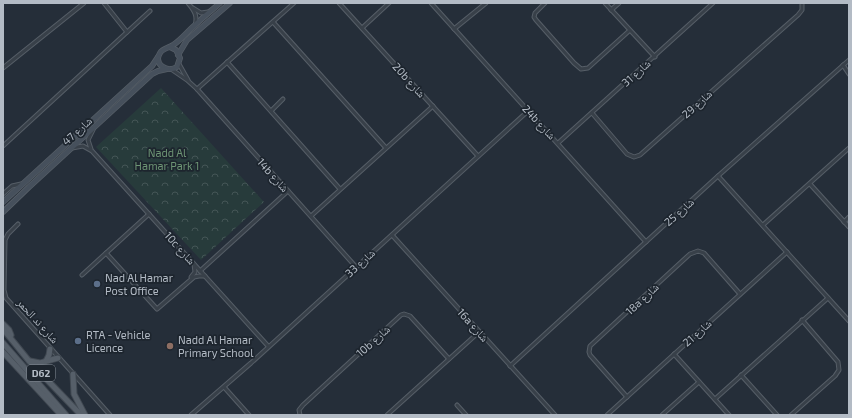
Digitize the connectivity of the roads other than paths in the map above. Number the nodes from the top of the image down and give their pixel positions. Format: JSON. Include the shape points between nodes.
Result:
{"nodes":[{"id":1,"x":84,"y":3,"type":"edge"},
{"id":2,"x":104,"y":3,"type":"edge"},
{"id":3,"x":188,"y":3,"type":"edge"},
{"id":4,"x":220,"y":3,"type":"edge"},
{"id":5,"x":230,"y":3,"type":"edge"},
{"id":6,"x":294,"y":3,"type":"edge"},
{"id":7,"x":339,"y":3,"type":"edge"},
{"id":8,"x":389,"y":3,"type":"edge"},
{"id":9,"x":431,"y":3,"type":"edge"},
{"id":10,"x":486,"y":3,"type":"edge"},
{"id":11,"x":545,"y":3,"type":"edge"},
{"id":12,"x":605,"y":3,"type":"edge"},
{"id":13,"x":619,"y":3,"type":"edge"},
{"id":14,"x":713,"y":3,"type":"edge"},
{"id":15,"x":802,"y":5,"type":"edge"},
{"id":16,"x":192,"y":7,"type":"junction"},
{"id":17,"x":611,"y":10,"type":"junction"},
{"id":18,"x":211,"y":11,"type":"junction"},
{"id":19,"x":150,"y":12,"type":"dead end"},
{"id":20,"x":273,"y":22,"type":"junction"},
{"id":21,"x":194,"y":26,"type":"junction"},
{"id":22,"x":362,"y":28,"type":"junction"},
{"id":23,"x":454,"y":29,"type":"junction"},
{"id":24,"x":629,"y":31,"type":"junction"},
{"id":25,"x":127,"y":32,"type":"junction"},
{"id":26,"x":170,"y":47,"type":"junction"},
{"id":27,"x":178,"y":55,"type":"junction"},
{"id":28,"x":158,"y":57,"type":"junction"},
{"id":29,"x":655,"y":57,"type":"junction"},
{"id":30,"x":849,"y":60,"type":"edge"},
{"id":31,"x":227,"y":62,"type":"junction"},
{"id":32,"x":179,"y":64,"type":"junction"},
{"id":33,"x":843,"y":65,"type":"junction"},
{"id":34,"x":3,"y":68,"type":"edge"},
{"id":35,"x":169,"y":69,"type":"junction"},
{"id":36,"x":849,"y":74,"type":"edge"},
{"id":37,"x":191,"y":83,"type":"junction"},
{"id":38,"x":197,"y":89,"type":"junction"},
{"id":39,"x":283,"y":99,"type":"dead end"},
{"id":40,"x":433,"y":106,"type":"junction"},
{"id":41,"x":271,"y":111,"type":"junction"},
{"id":42,"x":528,"y":111,"type":"junction"},
{"id":43,"x":592,"y":113,"type":"junction"},
{"id":44,"x":93,"y":129,"type":"junction"},
{"id":45,"x":558,"y":143,"type":"junction"},
{"id":46,"x":3,"y":146,"type":"edge"},
{"id":47,"x":72,"y":148,"type":"junction"},
{"id":48,"x":386,"y":148,"type":"junction"},
{"id":49,"x":849,"y":148,"type":"edge"},
{"id":50,"x":92,"y":150,"type":"junction"},
{"id":51,"x":478,"y":156,"type":"junction"},
{"id":52,"x":718,"y":176,"type":"junction"},
{"id":53,"x":21,"y":184,"type":"junction"},
{"id":54,"x":810,"y":184,"type":"junction"},
{"id":55,"x":340,"y":189,"type":"junction"},
{"id":56,"x":288,"y":191,"type":"junction"},
{"id":57,"x":3,"y":194,"type":"edge"},
{"id":58,"x":3,"y":202,"type":"edge"},
{"id":59,"x":3,"y":212,"type":"edge"},
{"id":60,"x":149,"y":214,"type":"junction"},
{"id":61,"x":311,"y":216,"type":"junction"},
{"id":62,"x":849,"y":217,"type":"edge"},
{"id":63,"x":844,"y":222,"type":"junction"},
{"id":64,"x":18,"y":224,"type":"dead end"},
{"id":65,"x":763,"y":225,"type":"junction"},
{"id":66,"x":849,"y":227,"type":"edge"},
{"id":67,"x":392,"y":235,"type":"junction"},
{"id":68,"x":646,"y":242,"type":"junction"},
{"id":69,"x":787,"y":252,"type":"junction"},
{"id":70,"x":106,"y":253,"type":"junction"},
{"id":71,"x":193,"y":263,"type":"junction"},
{"id":72,"x":356,"y":267,"type":"junction"},
{"id":73,"x":200,"y":271,"type":"junction"},
{"id":74,"x":82,"y":275,"type":"dead end"},
{"id":75,"x":205,"y":276,"type":"junction"},
{"id":76,"x":188,"y":282,"type":"junction"},
{"id":77,"x":740,"y":294,"type":"junction"},
{"id":78,"x":828,"y":298,"type":"junction"},
{"id":79,"x":802,"y":320,"type":"junction"},
{"id":80,"x":849,"y":321,"type":"edge"},
{"id":81,"x":3,"y":324,"type":"edge"},
{"id":82,"x":3,"y":330,"type":"edge"},
{"id":83,"x":479,"y":332,"type":"junction"},
{"id":84,"x":11,"y":338,"type":"junction"},
{"id":85,"x":3,"y":343,"type":"edge"},
{"id":86,"x":268,"y":346,"type":"junction"},
{"id":87,"x":50,"y":349,"type":"junction"},
{"id":88,"x":3,"y":353,"type":"edge"},
{"id":89,"x":674,"y":354,"type":"junction"},
{"id":90,"x":58,"y":358,"type":"junction"},
{"id":91,"x":449,"y":359,"type":"junction"},
{"id":92,"x":29,"y":361,"type":"junction"},
{"id":93,"x":46,"y":361,"type":"junction"},
{"id":94,"x":510,"y":366,"type":"junction"},
{"id":95,"x":73,"y":374,"type":"junction"},
{"id":96,"x":741,"y":375,"type":"junction"},
{"id":97,"x":699,"y":382,"type":"junction"},
{"id":98,"x":224,"y":387,"type":"junction"},
{"id":99,"x":627,"y":397,"type":"junction"},
{"id":100,"x":715,"y":399,"type":"junction"},
{"id":101,"x":457,"y":405,"type":"dead end"},
{"id":102,"x":61,"y":415,"type":"edge"},
{"id":103,"x":66,"y":415,"type":"edge"},
{"id":104,"x":81,"y":415,"type":"edge"},
{"id":105,"x":85,"y":415,"type":"edge"},
{"id":106,"x":110,"y":415,"type":"edge"},
{"id":107,"x":191,"y":415,"type":"edge"},
{"id":108,"x":249,"y":415,"type":"edge"},
{"id":109,"x":300,"y":415,"type":"edge"},
{"id":110,"x":387,"y":415,"type":"edge"},
{"id":111,"x":466,"y":415,"type":"edge"},
{"id":112,"x":555,"y":415,"type":"edge"},
{"id":113,"x":607,"y":415,"type":"edge"},
{"id":114,"x":662,"y":415,"type":"edge"},
{"id":115,"x":729,"y":415,"type":"edge"},
{"id":116,"x":777,"y":415,"type":"edge"},
{"id":117,"x":791,"y":415,"type":"edge"}],
"edges":[{"from":1,"to":34,"type":"street"},
{"from":2,"to":25,"type":"street"},
{"from":3,"to":16,"type":"street"},
{"from":4,"to":18,"type":"street"},
{"from":5,"to":27,"type":"street","via":[[187,40]]},
{"from":6,"to":20,"type":"street"},
{"from":7,"to":22,"type":"street","name":"20b شارع"},
{"from":8,"to":22,"type":"street"},
{"from":9,"to":23,"type":"street","name":"24b شارع"},
{"from":10,"to":23,"type":"street"},
{"from":11,"to":24,"type":"street","via":[[534,17],[581,69],[588,68]]},
{"from":12,"to":17,"type":"street"},
{"from":13,"to":17,"type":"street"},
{"from":14,"to":29,"type":"street","name":"شارع 31"},
{"from":15,"to":43,"type":"street","name":"شارع 29","via":[[798,15],[640,155],[634,157],[627,154]]},
{"from":16,"to":18,"type":"street","via":[[201,13]]},
{"from":16,"to":21,"type":"street","via":[[196,17]]},
{"from":17,"to":24,"type":"street"},
{"from":18,"to":21,"type":"street"},
{"from":19,"to":25,"type":"street"},
{"from":20,"to":31,"type":"street"},
{"from":20,"to":48,"type":"street"},
{"from":21,"to":26,"type":"street"},
{"from":22,"to":40,"type":"street","name":"20b شارع"},
{"from":23,"to":42,"type":"street","name":"24b شارع"},
{"from":24,"to":29,"type":"street"},
{"from":25,"to":46,"type":"street"},
{"from":26,"to":27,"type":"street","via":[[178,52]]},
{"from":26,"to":28,"type":"street","via":[[163,50]]},
{"from":27,"to":32,"type":"street"},
{"from":28,"to":35,"type":"street","via":[[159,63]]},
{"from":28,"to":53,"type":"street","name":"شارع 47","via":[[152,66]]},
{"from":29,"to":43,"type":"street","name":"شارع 31"},
{"from":30,"to":33,"type":"street","name":"شارع 25"},
{"from":31,"to":38,"type":"street"},
{"from":31,"to":41,"type":"street"},
{"from":32,"to":35,"type":"street"},
{"from":32,"to":37,"type":"street","name":"14b شارع"},
{"from":33,"to":36,"type":"street"},
{"from":33,"to":52,"type":"street","name":"شارع 25"},
{"from":35,"to":37,"type":"street","name":"14b شارع"},
{"from":35,"to":44,"type":"street","name":"شارع 47","via":[[152,74]]},
{"from":37,"to":38,"type":"street","name":"14b شارع"},
{"from":38,"to":56,"type":"street","name":"14b شارع"},
{"from":39,"to":41,"type":"street"},
{"from":40,"to":48,"type":"street"},
{"from":40,"to":51,"type":"street","name":"20b شارع"},
{"from":41,"to":55,"type":"street"},
{"from":42,"to":45,"type":"street","name":"24b شارع"},
{"from":42,"to":51,"type":"street","name":"شارع 33"},
{"from":43,"to":45,"type":"street","name":"شارع 31"},
{"from":44,"to":47,"type":"street","name":"شارع 47"},
{"from":44,"to":50,"type":"street","via":[[88,140]]},
{"from":45,"to":68,"type":"street","name":"24b شارع"},
{"from":47,"to":50,"type":"street","via":[[83,146]]},
{"from":47,"to":59,"type":"street","name":"شارع 47"},
{"from":48,"to":55,"type":"street"},
{"from":49,"to":54,"type":"street"},
{"from":50,"to":60,"type":"street","name":"10c شارع"},
{"from":51,"to":67,"type":"street","name":"شارع 33"},
{"from":52,"to":65,"type":"street"},
{"from":52,"to":68,"type":"street","name":"شارع 25"},
{"from":53,"to":57,"type":"street"},
{"from":53,"to":58,"type":"street","name":"شارع 47"},
{"from":54,"to":63,"type":"street"},
{"from":54,"to":65,"type":"street"},
{"from":55,"to":61,"type":"street"},
{"from":56,"to":61,"type":"street","name":"14b شارع"},
{"from":56,"to":73,"type":"street"},
{"from":60,"to":70,"type":"street"},
{"from":60,"to":71,"type":"street","name":"10c شارع"},
{"from":61,"to":72,"type":"street","name":"14b شارع"},
{"from":62,"to":63,"type":"street"},
{"from":63,"to":66,"type":"street"},
{"from":64,"to":87,"type":"street","name":"شارع ند الحمر","via":[[8,234],[5,243],[4,294],[16,312]]},
{"from":65,"to":69,"type":"street"},
{"from":67,"to":72,"type":"street","name":"شارع 33"},
{"from":67,"to":83,"type":"street","name":"16a شارع"},
{"from":68,"to":94,"type":"street","name":"شارع 25"},
{"from":69,"to":77,"type":"street","name":"شارع 21"},
{"from":69,"to":78,"type":"street"},
{"from":70,"to":74,"type":"street"},
{"from":70,"to":76,"type":"street","via":[[157,309]]},
{"from":71,"to":73,"type":"street","name":"10c شارع"},
{"from":71,"to":76,"type":"street","via":[[195,272]]},
{"from":72,"to":86,"type":"street","name":"شارع 33"},
{"from":73,"to":75,"type":"street","name":"10c شارع"},
{"from":75,"to":76,"type":"street","via":[[197,276]]},
{"from":75,"to":86,"type":"street","name":"10c شارع"},
{"from":77,"to":89,"type":"street","name":"شارع 21"},
{"from":77,"to":99,"type":"street","name":"18a شارع","via":[[701,252],[692,252],[684,259],[590,346],[590,355]]},
{"from":78,"to":79,"type":"street"},
{"from":78,"to":80,"type":"street"},
{"from":79,"to":96,"type":"street"},
{"from":79,"to":117,"type":"street","via":[[838,362],[839,370]]},
{"from":81,"to":84,"type":"main road"},
{"from":82,"to":84,"type":"main road","number":"D62"},
{"from":83,"to":91,"type":"street"},
{"from":83,"to":94,"type":"street","name":"16a شارع"},
{"from":84,"to":92,"type":"main road","number":"D62"},
{"from":85,"to":103,"type":"main road"},
{"from":86,"to":98,"type":"street","name":"شارع 33"},
{"from":87,"to":90,"type":"street","name":"شارع ند الحمر"},
{"from":87,"to":93,"type":"main road"},
{"from":88,"to":102,"type":"main road","number":"D62"},
{"from":89,"to":97,"type":"street"},
{"from":89,"to":99,"type":"street","name":"شارع 21"},
{"from":90,"to":93,"type":"main road"},
{"from":90,"to":95,"type":"street","name":"شارع ند الحمر"},
{"from":91,"to":109,"type":"street","name":"10b شارع","via":[[408,314],[401,315],[303,405],[299,410]]},
{"from":91,"to":110,"type":"street"},
{"from":92,"to":93,"type":"main road"},
{"from":92,"to":104,"type":"main road","number":"D62"},
{"from":94,"to":112,"type":"street","name":"16a شارع"},
{"from":95,"to":105,"type":"main road","via":[[74,394]]},
{"from":95,"to":106,"type":"street","name":"شارع ند الحمر"},
{"from":96,"to":100,"type":"street"},
{"from":96,"to":116,"type":"street"},
{"from":97,"to":100,"type":"street"},
{"from":97,"to":114,"type":"street"},
{"from":98,"to":107,"type":"street","name":"شارع 33"},
{"from":98,"to":108,"type":"street"},
{"from":99,"to":113,"type":"street","name":"شارع 21"},
{"from":100,"to":115,"type":"street"},
{"from":101,"to":111,"type":"street"}]}
